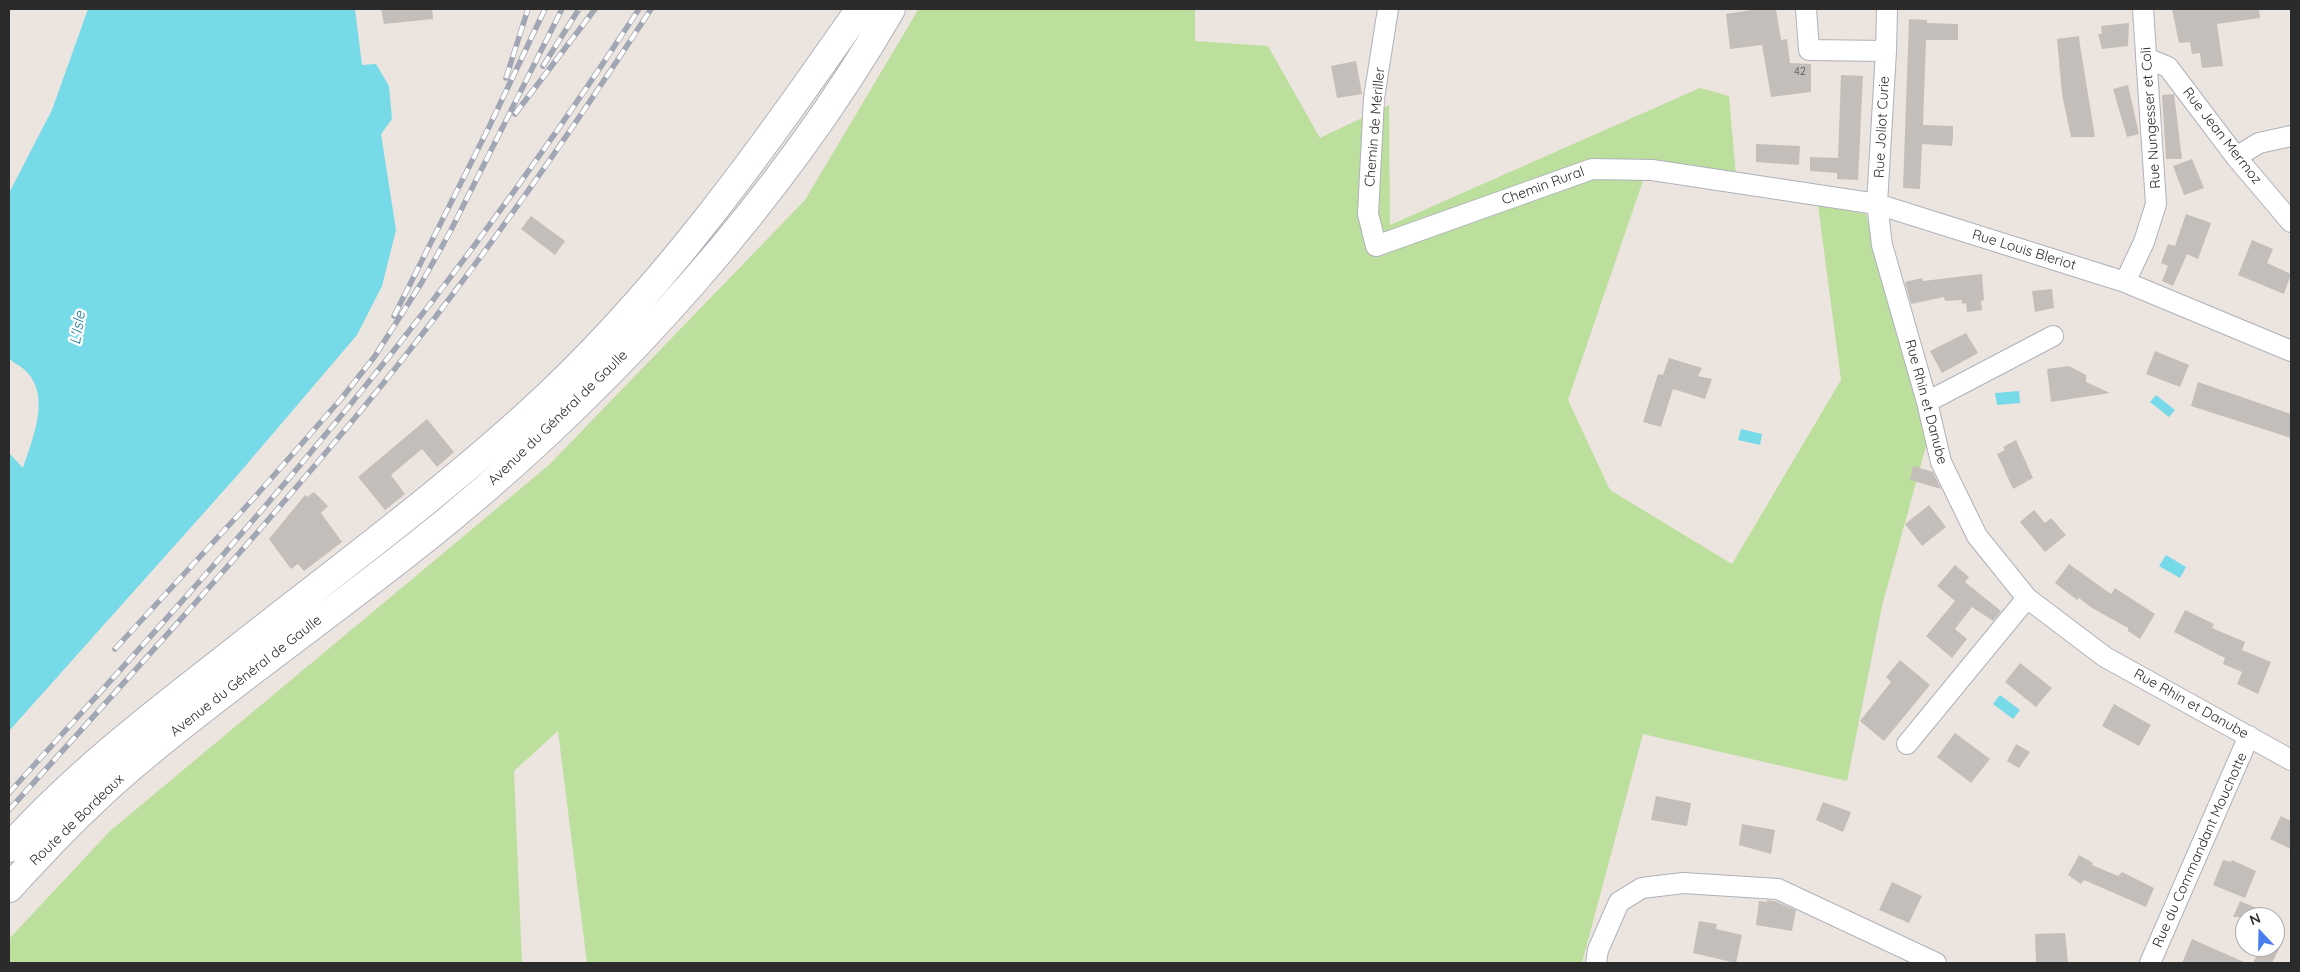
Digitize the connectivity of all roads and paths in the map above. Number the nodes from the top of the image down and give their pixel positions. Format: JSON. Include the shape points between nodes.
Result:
{"nodes":[{"id":1,"x":860,"y":9,"type":"edge"},
{"id":2,"x":891,"y":9,"type":"edge"},
{"id":3,"x":1388,"y":9,"type":"edge"},
{"id":4,"x":1810,"y":9,"type":"edge"},
{"id":5,"x":1887,"y":9,"type":"edge"},
{"id":6,"x":2143,"y":9,"type":"edge"},
{"id":7,"x":1886,"y":51,"type":"junction"},
{"id":8,"x":2146,"y":58,"type":"junction"},
{"id":9,"x":2291,"y":136,"type":"edge"},
{"id":10,"x":2236,"y":158,"type":"junction"},
{"id":11,"x":1746,"y":184,"type":"joint"},
{"id":12,"x":1877,"y":204,"type":"junction"},
{"id":13,"x":2291,"y":222,"type":"edge"},
{"id":14,"x":1376,"y":246,"type":"joint"},
{"id":15,"x":2125,"y":282,"type":"junction"},
{"id":16,"x":2053,"y":336,"type":"dead end"},
{"id":17,"x":2291,"y":351,"type":"edge"},
{"id":18,"x":1927,"y":402,"type":"junction"},
{"id":19,"x":2027,"y":598,"type":"junction"},
{"id":20,"x":137,"y":727,"type":"joint"},
{"id":21,"x":2249,"y":736,"type":"junction"},
{"id":22,"x":1908,"y":744,"type":"dead end"},
{"id":23,"x":147,"y":753,"type":"joint"},
{"id":24,"x":2291,"y":760,"type":"edge"},
{"id":25,"x":9,"y":848,"type":"edge"},
{"id":26,"x":9,"y":888,"type":"edge"},
{"id":27,"x":1596,"y":963,"type":"edge"},
{"id":28,"x":1936,"y":963,"type":"edge"},
{"id":29,"x":2150,"y":963,"type":"edge"}],
"edges":[{"from":1,"to":20,"type":"main road","name":"Avenue du Général de Gaulle","via":[[767,142],[675,260],[631,311],[529,414],[415,509]]},
{"from":2,"to":23,"type":"main road","name":"Avenue du Général de Gaulle","via":[[853,73],[742,226],[643,336],[559,422],[453,516]]},
{"from":3,"to":14,"type":"street","name":"Chemin de Mériller","via":[[1374,98],[1368,214]]},
{"from":4,"to":7,"type":"street","via":[[1809,50]]},
{"from":5,"to":7,"type":"street","name":"Rue Joliot Curie"},
{"from":6,"to":8,"type":"street","name":"Rue Nungesser et Coli"},
{"from":7,"to":12,"type":"street","name":"Rue Joliot Curie"},
{"from":8,"to":10,"type":"street","name":"Rue Jean Mermoz","via":[[2168,67]]},
{"from":8,"to":15,"type":"street","name":"Rue Nungesser et Coli","via":[[2156,204],[2144,242]]},
{"from":9,"to":10,"type":"street","via":[[2260,143]]},
{"from":10,"to":13,"type":"street","name":"Rue Jean Mermoz"},
{"from":11,"to":12,"type":"street","name":"Rue Louis Bleriot"},
{"from":11,"to":14,"type":"street","name":"Chemin Rural","via":[[1652,170],[1592,169]]},
{"from":12,"to":15,"type":"street","name":"Rue Louis Bleriot"},
{"from":12,"to":18,"type":"street","name":"Rue Rhin et Danube","via":[[1882,246]]},
{"from":15,"to":17,"type":"street","name":"Rue Louis Bleriot"},
{"from":16,"to":18,"type":"street"},
{"from":18,"to":19,"type":"street","name":"Rue Rhin et Danube","via":[[1942,462],[1977,536]]},
{"from":19,"to":21,"type":"street","name":"Rue Rhin et Danube","via":[[2105,657]]},
{"from":19,"to":22,"type":"street"},
{"from":20,"to":25,"type":"main road","name":"Route de Bordeaux","via":[[45,808]]},
{"from":21,"to":24,"type":"street","name":"Rue Rhin et Danube"},
{"from":21,"to":29,"type":"street","name":"Rue du Commandant Mouchotte"},
{"from":23,"to":26,"type":"main road","name":"Route de Bordeaux","via":[[60,833]]},
{"from":27,"to":28,"type":"street","via":[[1598,950],[1619,902],[1642,888],[1682,883],[1778,889]]}]}
